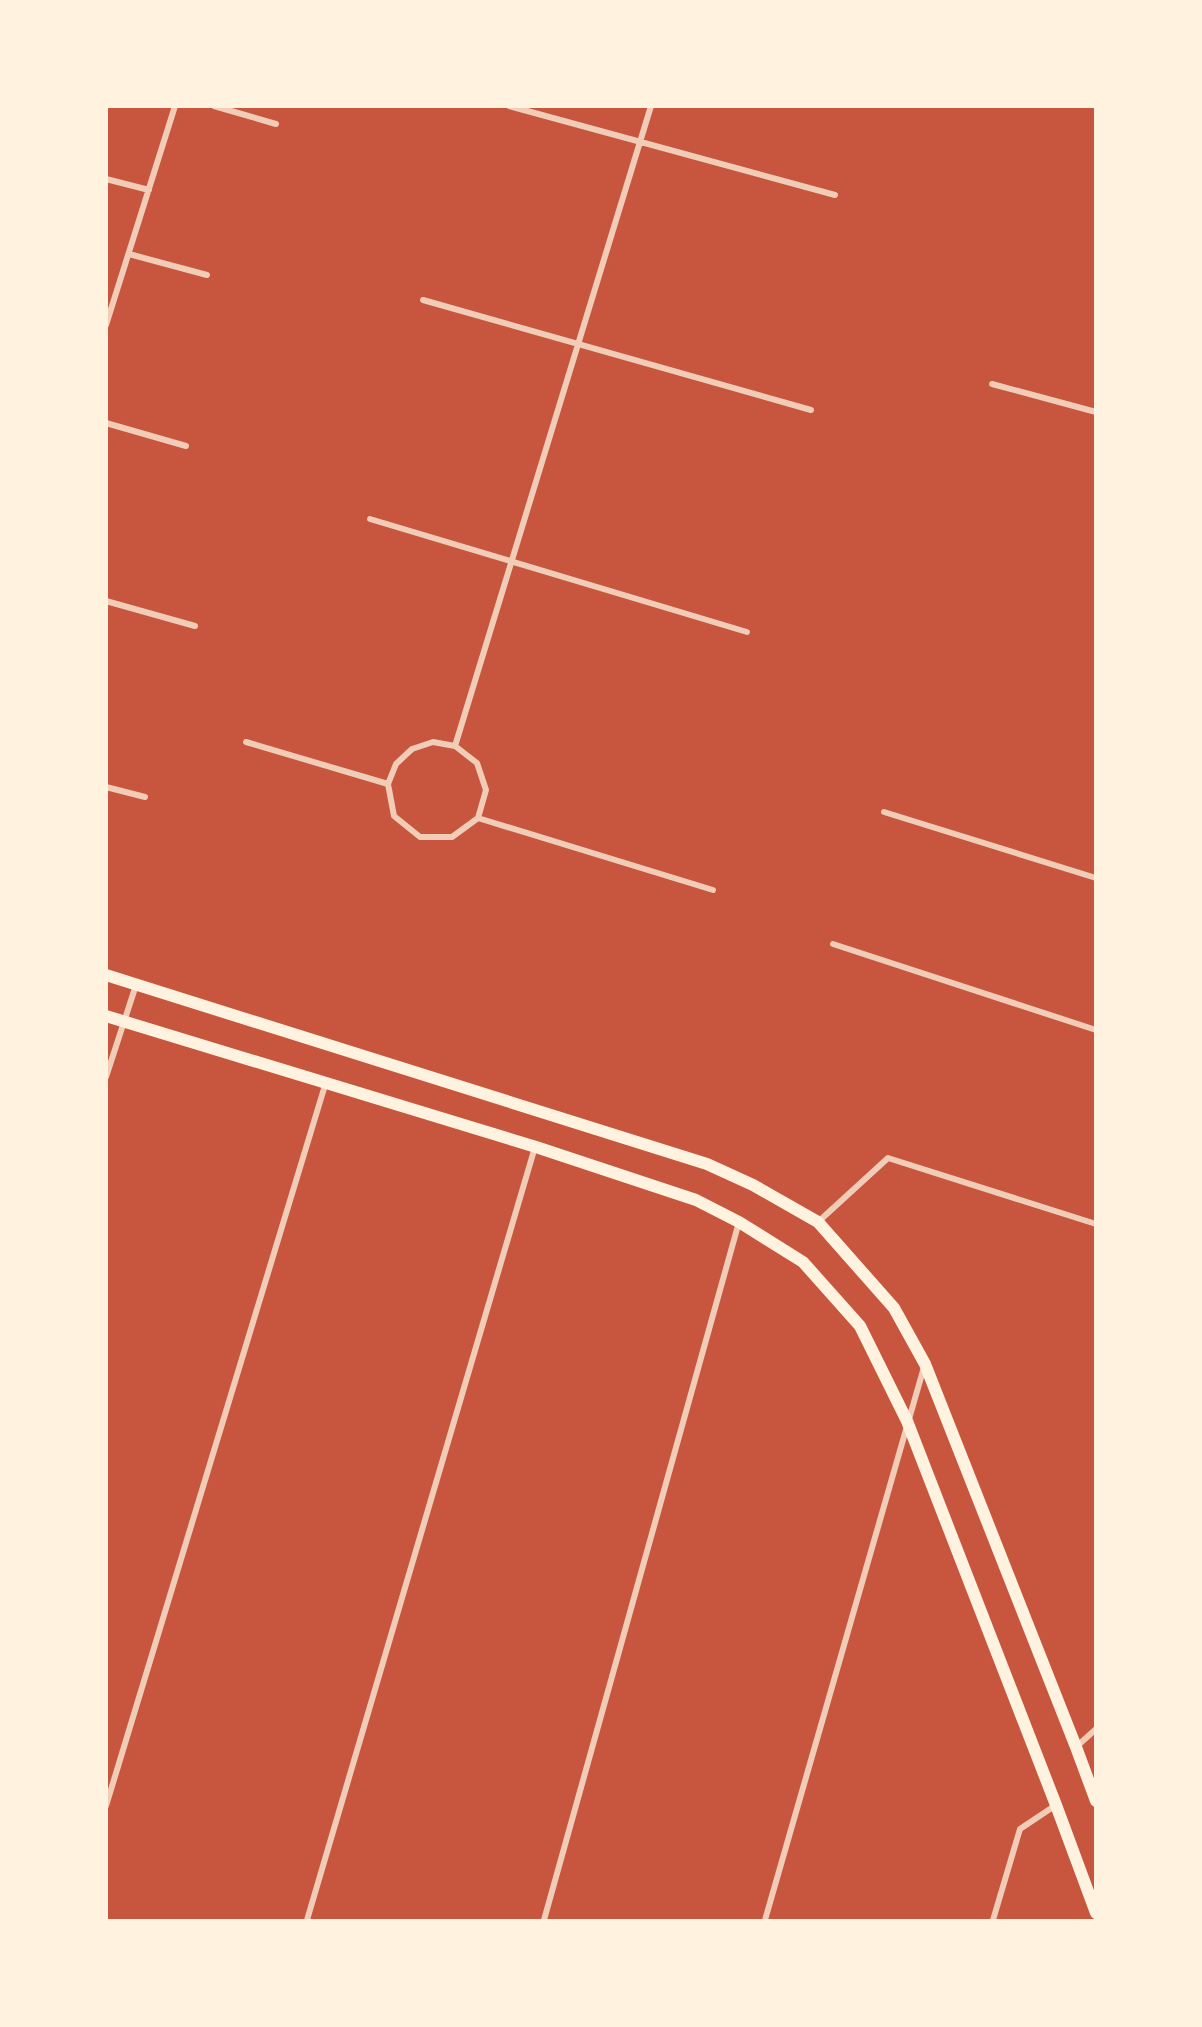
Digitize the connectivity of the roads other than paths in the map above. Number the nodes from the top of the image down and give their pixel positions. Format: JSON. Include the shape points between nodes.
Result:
{"nodes":[{"id":1,"x":175,"y":106,"type":"edge"},
{"id":2,"x":214,"y":106,"type":"edge"},
{"id":3,"x":509,"y":106,"type":"edge"},
{"id":4,"x":651,"y":106,"type":"edge"},
{"id":5,"x":276,"y":123,"type":"dead end"},
{"id":6,"x":640,"y":142,"type":"junction"},
{"id":7,"x":106,"y":179,"type":"edge"},
{"id":8,"x":149,"y":190,"type":"junction"},
{"id":9,"x":835,"y":195,"type":"dead end"},
{"id":10,"x":129,"y":254,"type":"junction"},
{"id":11,"x":207,"y":275,"type":"dead end"},
{"id":12,"x":423,"y":300,"type":"dead end"},
{"id":13,"x":106,"y":325,"type":"edge"},
{"id":14,"x":578,"y":345,"type":"junction"},
{"id":15,"x":992,"y":384,"type":"dead end"},
{"id":16,"x":811,"y":410,"type":"dead end"},
{"id":17,"x":1095,"y":412,"type":"edge"},
{"id":18,"x":106,"y":423,"type":"edge"},
{"id":19,"x":186,"y":446,"type":"dead end"},
{"id":20,"x":370,"y":519,"type":"dead end"},
{"id":21,"x":512,"y":562,"type":"junction"},
{"id":22,"x":106,"y":601,"type":"edge"},
{"id":23,"x":195,"y":626,"type":"dead end"},
{"id":24,"x":747,"y":632,"type":"dead end"},
{"id":25,"x":246,"y":742,"type":"dead end"},
{"id":26,"x":455,"y":746,"type":"junction"},
{"id":27,"x":388,"y":784,"type":"junction"},
{"id":28,"x":106,"y":787,"type":"edge"},
{"id":29,"x":145,"y":797,"type":"dead end"},
{"id":30,"x":884,"y":812,"type":"dead end"},
{"id":31,"x":478,"y":818,"type":"junction"},
{"id":32,"x":1095,"y":878,"type":"edge"},
{"id":33,"x":713,"y":890,"type":"dead end"},
{"id":34,"x":833,"y":945,"type":"dead end"},
{"id":35,"x":106,"y":975,"type":"edge"},
{"id":36,"x":136,"y":984,"type":"junction"},
{"id":37,"x":106,"y":1016,"type":"edge"},
{"id":38,"x":124,"y":1021,"type":"junction"},
{"id":39,"x":1095,"y":1030,"type":"edge"},
{"id":40,"x":106,"y":1077,"type":"edge"},
{"id":41,"x":327,"y":1082,"type":"junction"},
{"id":42,"x":536,"y":1147,"type":"junction"},
{"id":43,"x":739,"y":1222,"type":"junction"},
{"id":44,"x":818,"y":1222,"type":"junction"},
{"id":45,"x":1095,"y":1224,"type":"edge"},
{"id":46,"x":925,"y":1364,"type":"junction"},
{"id":47,"x":907,"y":1421,"type":"junction"},
{"id":48,"x":1095,"y":1729,"type":"edge"},
{"id":49,"x":1076,"y":1747,"type":"junction"},
{"id":50,"x":1095,"y":1801,"type":"edge"},
{"id":51,"x":1056,"y":1805,"type":"junction"},
{"id":52,"x":106,"y":1806,"type":"edge"},
{"id":53,"x":1095,"y":1913,"type":"edge"},
{"id":54,"x":307,"y":1920,"type":"edge"},
{"id":55,"x":544,"y":1920,"type":"edge"},
{"id":56,"x":765,"y":1920,"type":"edge"},
{"id":57,"x":993,"y":1920,"type":"edge"}],
"edges":[{"from":1,"to":8,"type":"street"},
{"from":2,"to":5,"type":"street"},
{"from":3,"to":6,"type":"street"},
{"from":4,"to":6,"type":"street"},
{"from":6,"to":9,"type":"street"},
{"from":6,"to":14,"type":"street"},
{"from":7,"to":8,"type":"street"},
{"from":8,"to":10,"type":"street"},
{"from":10,"to":11,"type":"street"},
{"from":10,"to":13,"type":"street"},
{"from":12,"to":14,"type":"street"},
{"from":14,"to":16,"type":"street"},
{"from":14,"to":21,"type":"street"},
{"from":15,"to":17,"type":"street"},
{"from":18,"to":19,"type":"street"},
{"from":20,"to":21,"type":"street"},
{"from":21,"to":24,"type":"street"},
{"from":21,"to":26,"type":"street"},
{"from":22,"to":23,"type":"street"},
{"from":25,"to":27,"type":"street"},
{"from":26,"to":27,"type":"street","via":[[433,742],[412,749],[396,764]]},
{"from":26,"to":31,"type":"street","via":[[477,763],[486,790]]},
{"from":27,"to":31,"type":"street","via":[[394,816],[420,837],[452,837]]},
{"from":28,"to":29,"type":"street"},
{"from":30,"to":32,"type":"street"},
{"from":31,"to":33,"type":"street"},
{"from":34,"to":39,"type":"street"},
{"from":35,"to":36,"type":"main road"},
{"from":36,"to":38,"type":"street"},
{"from":36,"to":44,"type":"main road","via":[[707,1164]]},
{"from":37,"to":38,"type":"main road"},
{"from":38,"to":40,"type":"street"},
{"from":38,"to":41,"type":"main road"},
{"from":41,"to":42,"type":"main road"},
{"from":41,"to":52,"type":"street"},
{"from":42,"to":43,"type":"main road","via":[[696,1200]]},
{"from":42,"to":54,"type":"street"},
{"from":43,"to":47,"type":"main road","via":[[803,1262],[860,1326]]},
{"from":43,"to":55,"type":"street"},
{"from":44,"to":45,"type":"street","via":[[888,1158]]},
{"from":44,"to":46,"type":"main road","via":[[894,1308]]},
{"from":46,"to":47,"type":"street"},
{"from":46,"to":49,"type":"main road"},
{"from":47,"to":51,"type":"main road"},
{"from":47,"to":56,"type":"street"},
{"from":48,"to":49,"type":"street"},
{"from":49,"to":50,"type":"main road"},
{"from":51,"to":53,"type":"main road"},
{"from":51,"to":57,"type":"street","via":[[1020,1829]]}]}
